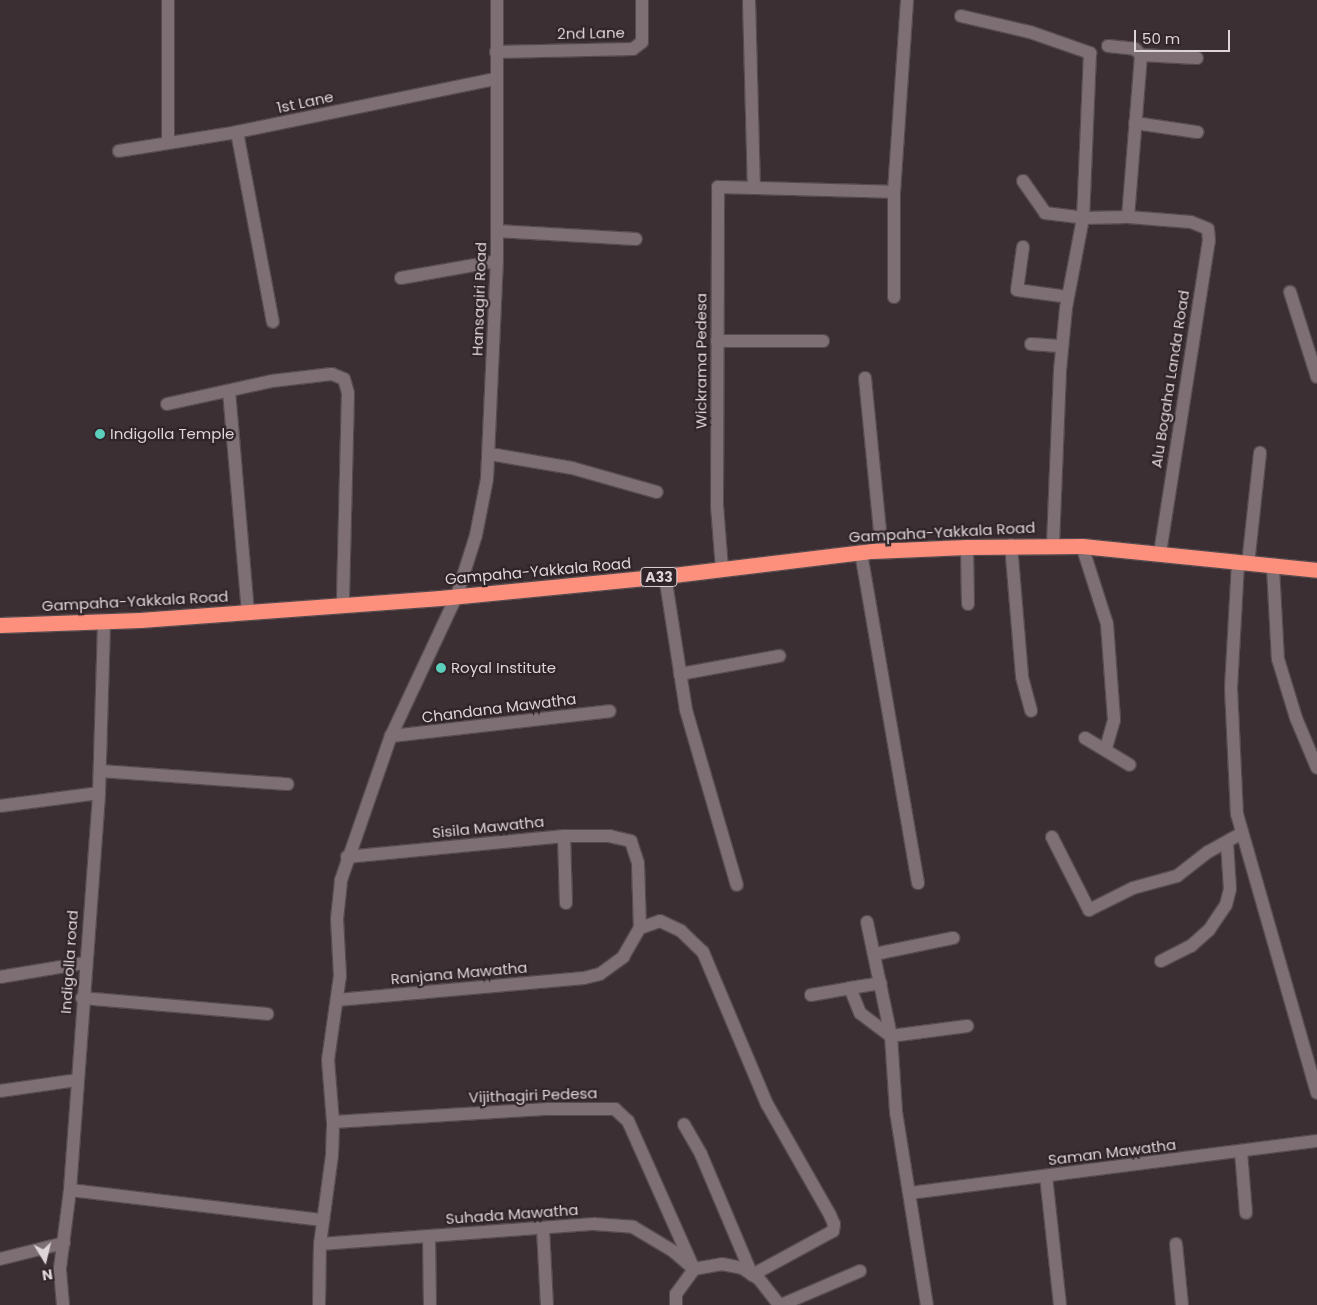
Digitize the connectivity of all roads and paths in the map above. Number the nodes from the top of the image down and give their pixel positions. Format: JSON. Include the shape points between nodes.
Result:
{"nodes":[{"id":1,"x":168,"y":0,"type":"edge"},
{"id":2,"x":498,"y":0,"type":"edge"},
{"id":3,"x":642,"y":0,"type":"edge"},
{"id":4,"x":749,"y":0,"type":"edge"},
{"id":5,"x":907,"y":0,"type":"edge"},
{"id":6,"x":961,"y":16,"type":"dead end"},
{"id":7,"x":1108,"y":46,"type":"dead end"},
{"id":8,"x":496,"y":52,"type":"junction"},
{"id":9,"x":1141,"y":55,"type":"junction"},
{"id":10,"x":1197,"y":58,"type":"dead end"},
{"id":11,"x":496,"y":79,"type":"junction"},
{"id":12,"x":1135,"y":123,"type":"junction"},
{"id":13,"x":237,"y":132,"type":"junction"},
{"id":14,"x":1197,"y":132,"type":"dead end"},
{"id":15,"x":168,"y":142,"type":"junction"},
{"id":16,"x":119,"y":151,"type":"dead end"},
{"id":17,"x":1023,"y":181,"type":"dead end"},
{"id":18,"x":754,"y":188,"type":"junction"},
{"id":19,"x":894,"y":192,"type":"junction"},
{"id":20,"x":1128,"y":217,"type":"junction"},
{"id":21,"x":1083,"y":218,"type":"junction"},
{"id":22,"x":497,"y":231,"type":"junction"},
{"id":23,"x":636,"y":239,"type":"dead end"},
{"id":24,"x":1023,"y":247,"type":"dead end"},
{"id":25,"x":497,"y":262,"type":"junction"},
{"id":26,"x":401,"y":278,"type":"dead end"},
{"id":27,"x":1290,"y":292,"type":"dead end"},
{"id":28,"x":894,"y":297,"type":"dead end"},
{"id":29,"x":1068,"y":297,"type":"junction"},
{"id":30,"x":273,"y":322,"type":"dead end"},
{"id":31,"x":823,"y":341,"type":"dead end"},
{"id":32,"x":717,"y":342,"type":"junction"},
{"id":33,"x":1031,"y":344,"type":"dead end"},
{"id":34,"x":1062,"y":346,"type":"junction"},
{"id":35,"x":1317,"y":377,"type":"edge"},
{"id":36,"x":865,"y":378,"type":"dead end"},
{"id":37,"x":229,"y":391,"type":"junction"},
{"id":38,"x":167,"y":404,"type":"dead end"},
{"id":39,"x":1260,"y":452,"type":"dead end"},
{"id":40,"x":490,"y":454,"type":"junction"},
{"id":41,"x":657,"y":492,"type":"dead end"},
{"id":42,"x":1011,"y":545,"type":"junction"},
{"id":43,"x":1053,"y":545,"type":"junction"},
{"id":44,"x":1082,"y":546,"type":"junction"},
{"id":45,"x":967,"y":547,"type":"junction"},
{"id":46,"x":882,"y":551,"type":"junction"},
{"id":47,"x":861,"y":552,"type":"junction"},
{"id":48,"x":1160,"y":552,"type":"junction"},
{"id":49,"x":1243,"y":563,"type":"junction"},
{"id":50,"x":1272,"y":568,"type":"junction"},
{"id":51,"x":722,"y":569,"type":"junction"},
{"id":52,"x":1317,"y":570,"type":"edge"},
{"id":53,"x":665,"y":576,"type":"junction"},
{"id":54,"x":457,"y":595,"type":"junction"},
{"id":55,"x":343,"y":604,"type":"junction"},
{"id":56,"x":968,"y":604,"type":"dead end"},
{"id":57,"x":248,"y":612,"type":"junction"},
{"id":58,"x":104,"y":621,"type":"junction"},
{"id":59,"x":0,"y":624,"type":"edge"},
{"id":60,"x":778,"y":656,"type":"dead end"},
{"id":61,"x":680,"y":674,"type":"junction"},
{"id":62,"x":610,"y":711,"type":"dead end"},
{"id":63,"x":1032,"y":711,"type":"dead end"},
{"id":64,"x":391,"y":736,"type":"junction"},
{"id":65,"x":1085,"y":738,"type":"dead end"},
{"id":66,"x":1106,"y":748,"type":"junction"},
{"id":67,"x":1130,"y":765,"type":"dead end"},
{"id":68,"x":1317,"y":768,"type":"edge"},
{"id":69,"x":100,"y":771,"type":"junction"},
{"id":70,"x":288,"y":784,"type":"dead end"},
{"id":71,"x":99,"y":793,"type":"junction"},
{"id":72,"x":0,"y":806,"type":"edge"},
{"id":73,"x":1241,"y":834,"type":"junction"},
{"id":74,"x":564,"y":836,"type":"junction"},
{"id":75,"x":1052,"y":837,"type":"dead end"},
{"id":76,"x":1227,"y":843,"type":"junction"},
{"id":77,"x":347,"y":857,"type":"junction"},
{"id":78,"x":918,"y":883,"type":"dead end"},
{"id":79,"x":737,"y":885,"type":"dead end"},
{"id":80,"x":566,"y":903,"type":"dead end"},
{"id":81,"x":868,"y":922,"type":"dead end"},
{"id":82,"x":640,"y":928,"type":"junction"},
{"id":83,"x":953,"y":938,"type":"dead end"},
{"id":84,"x":875,"y":954,"type":"junction"},
{"id":85,"x":1161,"y":961,"type":"dead end"},
{"id":86,"x":84,"y":963,"type":"junction"},
{"id":87,"x":0,"y":977,"type":"edge"},
{"id":88,"x":881,"y":984,"type":"junction"},
{"id":89,"x":850,"y":988,"type":"junction"},
{"id":90,"x":811,"y":995,"type":"dead end"},
{"id":91,"x":82,"y":998,"type":"junction"},
{"id":92,"x":338,"y":1000,"type":"junction"},
{"id":93,"x":267,"y":1014,"type":"dead end"},
{"id":94,"x":967,"y":1026,"type":"dead end"},
{"id":95,"x":891,"y":1036,"type":"junction"},
{"id":96,"x":77,"y":1080,"type":"junction"},
{"id":97,"x":0,"y":1091,"type":"edge"},
{"id":98,"x":1317,"y":1093,"type":"edge"},
{"id":99,"x":333,"y":1122,"type":"junction"},
{"id":100,"x":684,"y":1125,"type":"dead end"},
{"id":101,"x":1317,"y":1141,"type":"edge"},
{"id":102,"x":1241,"y":1152,"type":"junction"},
{"id":103,"x":1046,"y":1176,"type":"junction"},
{"id":104,"x":70,"y":1190,"type":"junction"},
{"id":105,"x":910,"y":1193,"type":"junction"},
{"id":106,"x":1246,"y":1213,"type":"dead end"},
{"id":107,"x":323,"y":1220,"type":"junction"},
{"id":108,"x":544,"y":1229,"type":"junction"},
{"id":109,"x":429,"y":1236,"type":"junction"},
{"id":110,"x":64,"y":1243,"type":"junction"},
{"id":111,"x":320,"y":1244,"type":"junction"},
{"id":112,"x":1176,"y":1244,"type":"dead end"},
{"id":113,"x":0,"y":1259,"type":"edge"},
{"id":114,"x":694,"y":1269,"type":"junction"},
{"id":115,"x":860,"y":1271,"type":"dead end"},
{"id":116,"x":752,"y":1275,"type":"junction"},
{"id":117,"x":63,"y":1305,"type":"edge"},
{"id":118,"x":319,"y":1305,"type":"edge"},
{"id":119,"x":430,"y":1305,"type":"edge"},
{"id":120,"x":547,"y":1305,"type":"edge"},
{"id":121,"x":676,"y":1305,"type":"edge"},
{"id":122,"x":780,"y":1305,"type":"edge"},
{"id":123,"x":927,"y":1305,"type":"edge"},
{"id":124,"x":1060,"y":1305,"type":"edge"},
{"id":125,"x":1182,"y":1305,"type":"edge"}],
"edges":[{"from":1,"to":15,"type":"street"},
{"from":2,"to":8,"type":"street","name":"Hansagiri Road"},
{"from":3,"to":8,"type":"street","name":"2nd Lane","via":[[642,42],[633,49]]},
{"from":4,"to":18,"type":"street"},
{"from":5,"to":19,"type":"street"},
{"from":6,"to":21,"type":"street","via":[[1030,32],[1090,53]]},
{"from":7,"to":9,"type":"street","via":[[1135,49]]},
{"from":8,"to":11,"type":"street","name":"Hansagiri Road"},
{"from":9,"to":10,"type":"street"},
{"from":9,"to":12,"type":"street"},
{"from":11,"to":13,"type":"street","name":"1st Lane"},
{"from":11,"to":22,"type":"street","name":"Hansagiri Road"},
{"from":12,"to":14,"type":"street"},
{"from":12,"to":20,"type":"street"},
{"from":13,"to":15,"type":"street","name":"1st Lane"},
{"from":13,"to":30,"type":"street"},
{"from":15,"to":16,"type":"street","name":"1st Lane"},
{"from":17,"to":21,"type":"street","via":[[1045,213]]},
{"from":18,"to":19,"type":"street"},
{"from":18,"to":32,"type":"street","name":"Wickrama Pedesa","via":[[718,187]]},
{"from":19,"to":28,"type":"street"},
{"from":20,"to":21,"type":"street"},
{"from":20,"to":48,"type":"street","name":"Alu Bogaha Landa Road","via":[[1191,222],[1208,229],[1209,240]]},
{"from":21,"to":29,"type":"street"},
{"from":22,"to":23,"type":"street"},
{"from":22,"to":25,"type":"street","name":"Hansagiri Road"},
{"from":24,"to":29,"type":"street","via":[[1017,290]]},
{"from":25,"to":26,"type":"street"},
{"from":25,"to":40,"type":"street","name":"Hansagiri Road"},
{"from":27,"to":35,"type":"street"},
{"from":29,"to":34,"type":"street"},
{"from":31,"to":32,"type":"street"},
{"from":32,"to":51,"type":"street","name":"Wickrama Pedesa","via":[[716,505]]},
{"from":33,"to":34,"type":"street"},
{"from":34,"to":43,"type":"street"},
{"from":36,"to":46,"type":"street"},
{"from":37,"to":38,"type":"street"},
{"from":37,"to":55,"type":"street","via":[[272,380],[332,374],[344,379],[348,393]]},
{"from":37,"to":57,"type":"street"},
{"from":39,"to":49,"type":"street"},
{"from":40,"to":41,"type":"street","via":[[572,468]]},
{"from":40,"to":54,"type":"street","name":"Hansagiri Road","via":[[483,505]]},
{"from":42,"to":43,"type":"highway","name":"Gampaha-Yakkala Road","number":"A33"},
{"from":42,"to":45,"type":"highway","name":"Gampaha-Yakkala Road","number":"A33"},
{"from":42,"to":63,"type":"street","via":[[1022,677]]},
{"from":43,"to":44,"type":"highway","name":"Gampaha-Yakkala Road","number":"A33"},
{"from":44,"to":48,"type":"highway","name":"Gampaha-Yakkala Road","number":"A33"},
{"from":44,"to":66,"type":"street","via":[[1107,624],[1114,720]]},
{"from":45,"to":46,"type":"highway","name":"Gampaha-Yakkala Road","number":"A33"},
{"from":45,"to":56,"type":"street"},
{"from":46,"to":47,"type":"highway","name":"Gampaha-Yakkala Road","number":"A33"},
{"from":47,"to":51,"type":"highway","name":"Gampaha-Yakkala Road","number":"A33"},
{"from":47,"to":78,"type":"street"},
{"from":48,"to":49,"type":"highway","name":"Gampaha-Yakkala Road","number":"A33"},
{"from":49,"to":50,"type":"highway","name":"Gampaha-Yakkala Road","number":"A33"},
{"from":49,"to":73,"type":"street","via":[[1231,688],[1234,783]]},
{"from":50,"to":52,"type":"highway","name":"Gampaha-Yakkala Road","number":"A33"},
{"from":50,"to":68,"type":"street","via":[[1278,659],[1296,718]]},
{"from":51,"to":53,"type":"highway","name":"Gampaha-Yakkala Road","number":"A33"},
{"from":53,"to":54,"type":"highway","name":"Gampaha-Yakkala Road","number":"A33"},
{"from":53,"to":61,"type":"street"},
{"from":54,"to":55,"type":"highway","name":"Gampaha-Yakkala Road","number":"A33"},
{"from":54,"to":64,"type":"street","name":"Hansagiri Road"},
{"from":55,"to":57,"type":"highway","name":"Gampaha-Yakkala Road","number":"A33"},
{"from":57,"to":58,"type":"highway","name":"Gampaha-Yakkala Road","number":"A33"},
{"from":58,"to":59,"type":"highway","name":"Gampaha-Yakkala Road","number":"A33"},
{"from":58,"to":69,"type":"street","name":"Indigolla road"},
{"from":60,"to":61,"type":"street"},
{"from":61,"to":79,"type":"street","via":[[693,738]]},
{"from":62,"to":64,"type":"street","name":"Chandana Mawatha"},
{"from":64,"to":77,"type":"street","name":"Hansagiri Road"},
{"from":65,"to":66,"type":"street"},
{"from":66,"to":67,"type":"street"},
{"from":69,"to":70,"type":"street"},
{"from":69,"to":71,"type":"street","name":"Indigolla road"},
{"from":71,"to":72,"type":"street"},
{"from":71,"to":86,"type":"street","name":"Indigolla road"},
{"from":73,"to":76,"type":"street"},
{"from":73,"to":98,"type":"street"},
{"from":74,"to":77,"type":"street","name":"Sisila Mawatha"},
{"from":74,"to":80,"type":"street"},
{"from":74,"to":82,"type":"street","name":"Sisila Mawatha","via":[[610,836],[631,841],[638,863]]},
{"from":75,"to":76,"type":"street","via":[[1088,910],[1133,888],[1177,876],[1208,852]]},
{"from":76,"to":85,"type":"street","via":[[1230,889],[1226,905],[1191,946]]},
{"from":77,"to":92,"type":"street","name":"Hansagiri Road","via":[[338,919]]},
{"from":81,"to":84,"type":"street"},
{"from":82,"to":92,"type":"street","name":"Ranjana Mawatha","via":[[623,957],[600,974],[584,978]]},
{"from":82,"to":116,"type":"street","via":[[660,921],[681,931],[704,952],[767,1104],[834,1224],[833,1231]]},
{"from":83,"to":84,"type":"street"},
{"from":84,"to":88,"type":"street"},
{"from":86,"to":87,"type":"street"},
{"from":86,"to":91,"type":"street","name":"Indigolla road"},
{"from":88,"to":89,"type":"street"},
{"from":88,"to":95,"type":"street"},
{"from":89,"to":90,"type":"street"},
{"from":89,"to":95,"type":"street","via":[[860,1013]]},
{"from":91,"to":93,"type":"street"},
{"from":91,"to":96,"type":"street","name":"Indigolla road"},
{"from":92,"to":99,"type":"street","name":"Hansagiri Road","via":[[328,1060]]},
{"from":94,"to":95,"type":"street"},
{"from":95,"to":105,"type":"street","via":[[896,1112]]},
{"from":96,"to":97,"type":"street"},
{"from":96,"to":104,"type":"street","name":"Indigolla road"},
{"from":99,"to":107,"type":"street","name":"Hansagiri Road","via":[[330,1181]]},
{"from":99,"to":114,"type":"street","name":"Vijithagiri Pedesa","via":[[548,1109],[615,1109],[628,1121]]},
{"from":100,"to":116,"type":"street","via":[[701,1154]]},
{"from":101,"to":102,"type":"street","name":"Saman Mawatha"},
{"from":102,"to":103,"type":"street","name":"Saman Mawatha"},
{"from":102,"to":106,"type":"street"},
{"from":103,"to":105,"type":"street","name":"Saman Mawatha"},
{"from":103,"to":124,"type":"street"},
{"from":104,"to":107,"type":"street"},
{"from":104,"to":110,"type":"street","name":"Indigolla road"},
{"from":105,"to":123,"type":"street"},
{"from":107,"to":111,"type":"street","name":"Hansagiri Road"},
{"from":108,"to":109,"type":"street","name":"Suhada Mawatha"},
{"from":108,"to":114,"type":"street","name":"Suhada Mawatha","via":[[594,1224],[633,1227],[672,1250]]},
{"from":108,"to":120,"type":"street"},
{"from":109,"to":111,"type":"street","name":"Suhada Mawatha"},
{"from":109,"to":119,"type":"street"},
{"from":110,"to":113,"type":"street"},
{"from":110,"to":117,"type":"street","name":"Indigolla road","via":[[60,1268]]},
{"from":111,"to":118,"type":"street","name":"Hansagiri Road"},
{"from":112,"to":125,"type":"street"},
{"from":114,"to":116,"type":"street","via":[[722,1264],[742,1268]]},
{"from":114,"to":121,"type":"street","via":[[676,1294]]},
{"from":115,"to":122,"type":"street"},
{"from":116,"to":122,"type":"street"}]}
